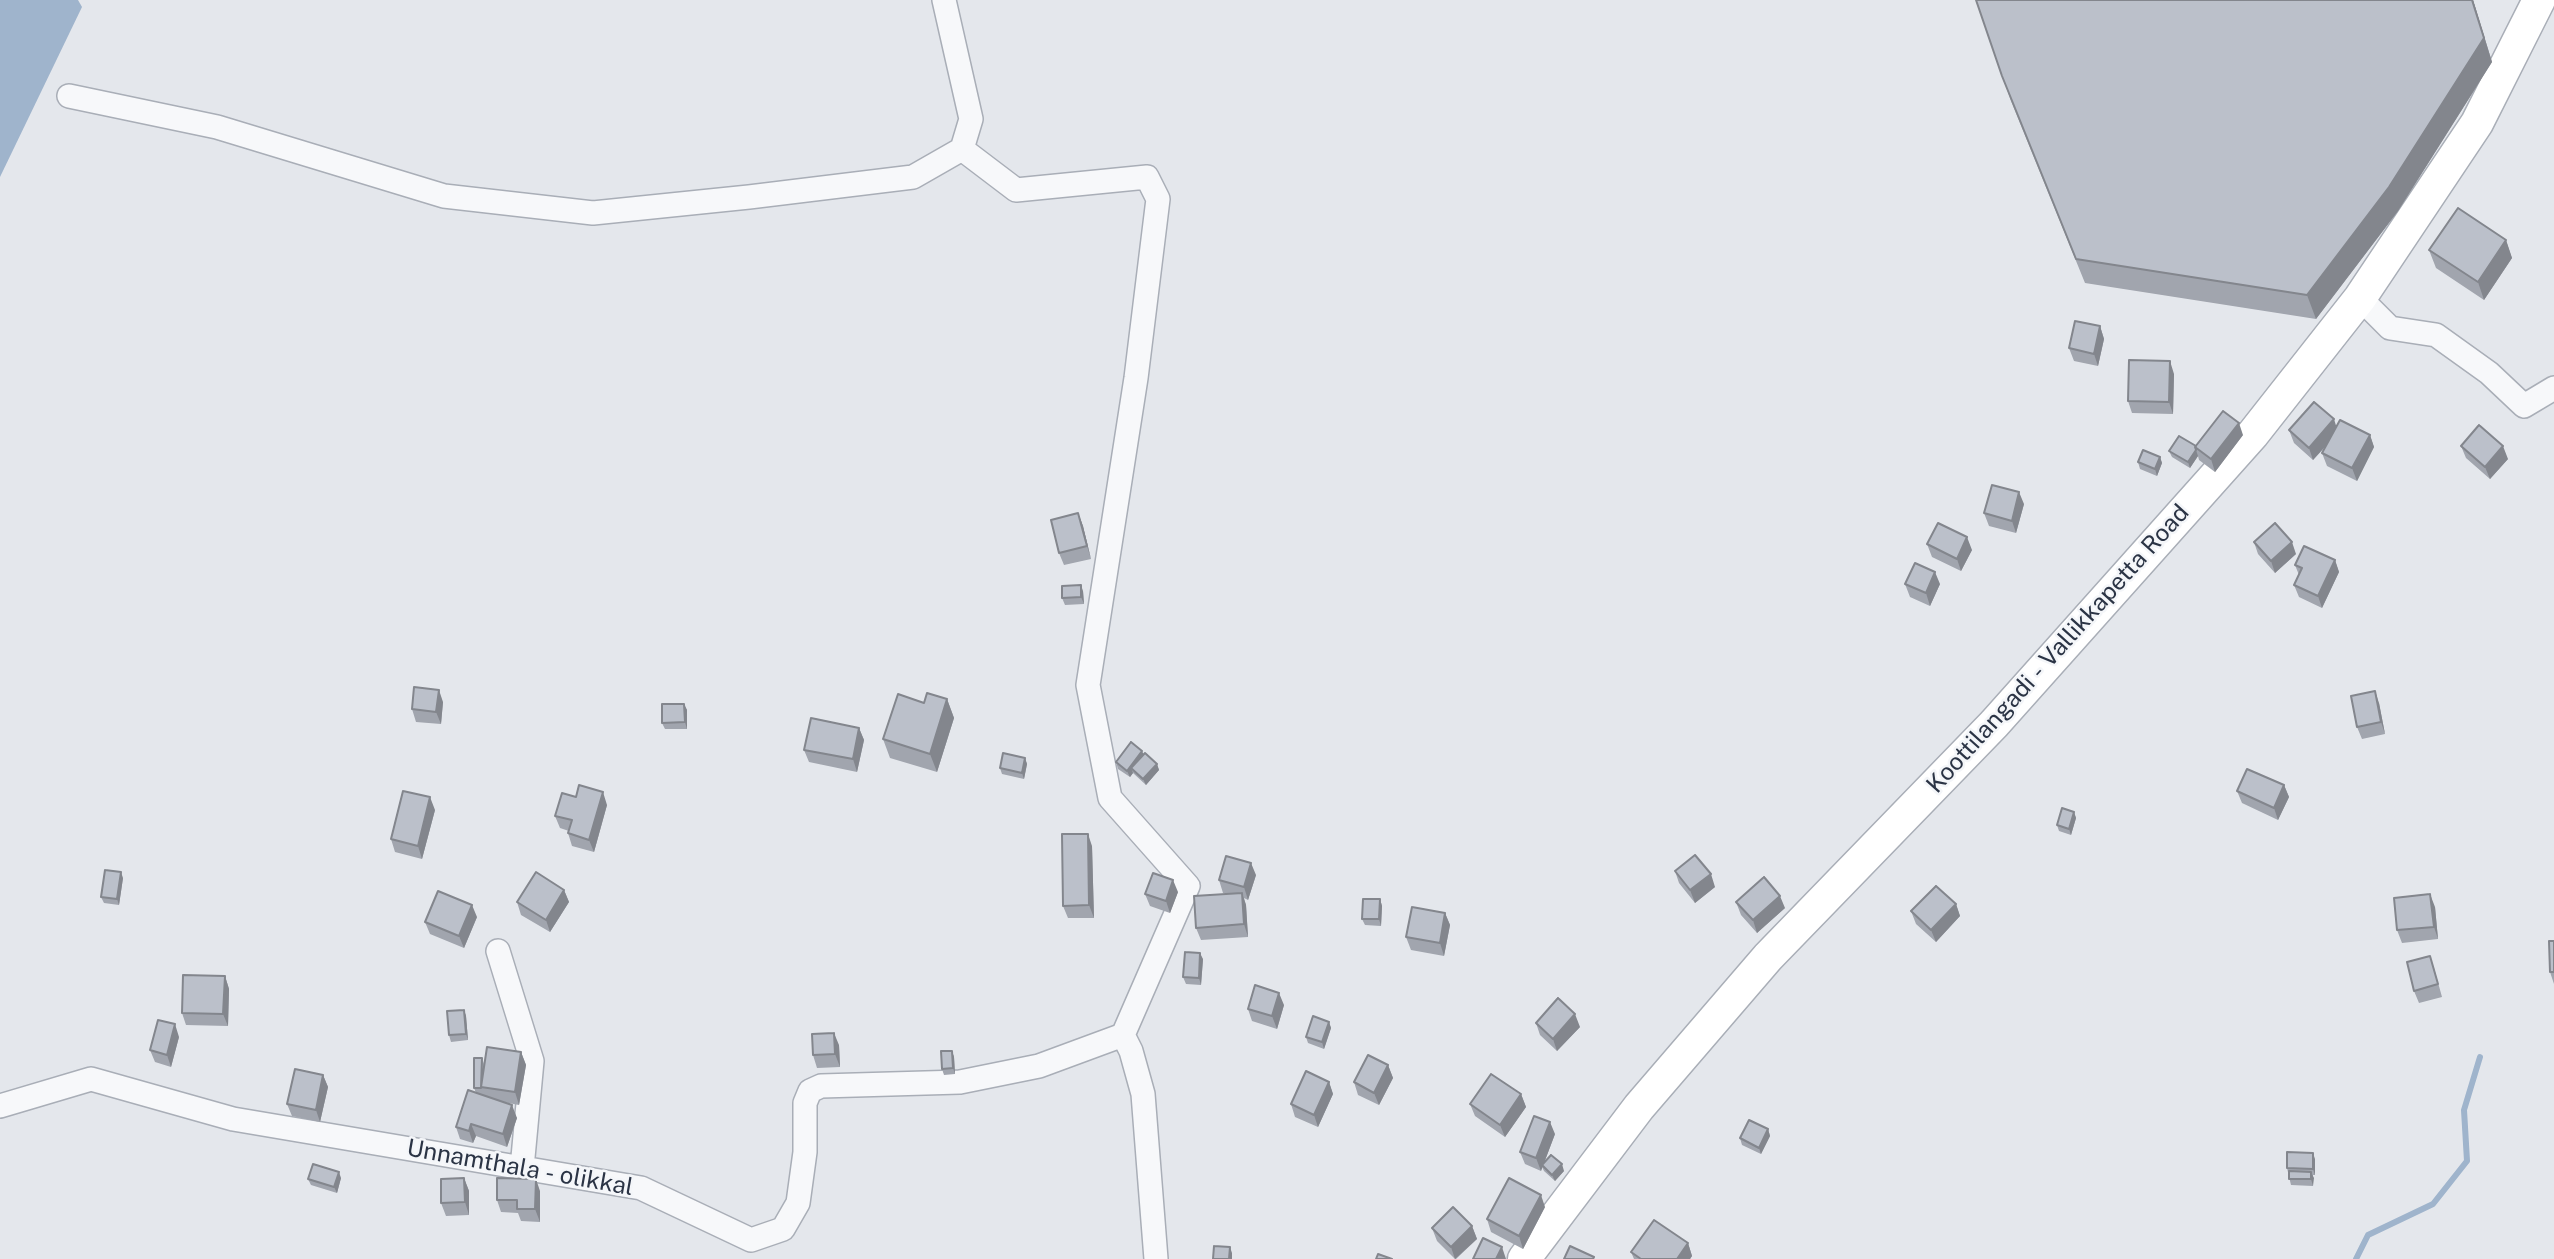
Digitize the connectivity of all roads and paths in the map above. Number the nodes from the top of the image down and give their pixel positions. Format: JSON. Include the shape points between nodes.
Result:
{"nodes":[{"id":1,"x":944,"y":0,"type":"edge"},
{"id":2,"x":2539,"y":0,"type":"edge"},
{"id":3,"x":69,"y":96,"type":"dead end"},
{"id":4,"x":962,"y":149,"type":"junction"},
{"id":5,"x":2360,"y":298,"type":"junction"},
{"id":6,"x":2554,"y":388,"type":"edge"},
{"id":7,"x":498,"y":951,"type":"dead end"},
{"id":8,"x":1123,"y":1035,"type":"junction"},
{"id":9,"x":0,"y":1106,"type":"edge"},
{"id":10,"x":522,"y":1168,"type":"junction"},
{"id":11,"x":751,"y":1249,"type":"edge"},
{"id":12,"x":1156,"y":1259,"type":"edge"},
{"id":13,"x":1524,"y":1259,"type":"edge"}],
"edges":[{"from":1,"to":4,"type":"street","via":[[971,118]]},
{"from":2,"to":5,"type":"main road","name":"Koottilangadi - Vallikkapetta Road","via":[[2477,123]]},
{"from":3,"to":4,"type":"street","via":[[217,127],[444,196],[593,213],[913,177]]},
{"from":4,"to":8,"type":"street","via":[[1016,190],[1147,177],[1158,198],[1136,378],[1088,685],[1110,798],[1188,886]]},
{"from":5,"to":6,"type":"street","via":[[2390,328],[2437,335],[2524,406]]},
{"from":5,"to":13,"type":"main road","name":"Koottilangadi - Vallikkapetta Road","via":[[2253,434],[2059,651],[1768,957],[1639,1107]]},
{"from":7,"to":10,"type":"street","via":[[532,1061]]},
{"from":8,"to":11,"type":"street","name":"Unnamthala - olikkal","via":[[1039,1066],[960,1082],[821,1086],[810,1091],[805,1103],[798,1203],[783,1229]]},
{"from":8,"to":12,"type":"street","via":[[1143,1094]]},
{"from":9,"to":10,"type":"street","name":"Unnamthala - olikkal","via":[[90,1079],[233,1119]]},
{"from":10,"to":11,"type":"street","name":"Unnamthala - olikkal","via":[[641,1188]]}]}
